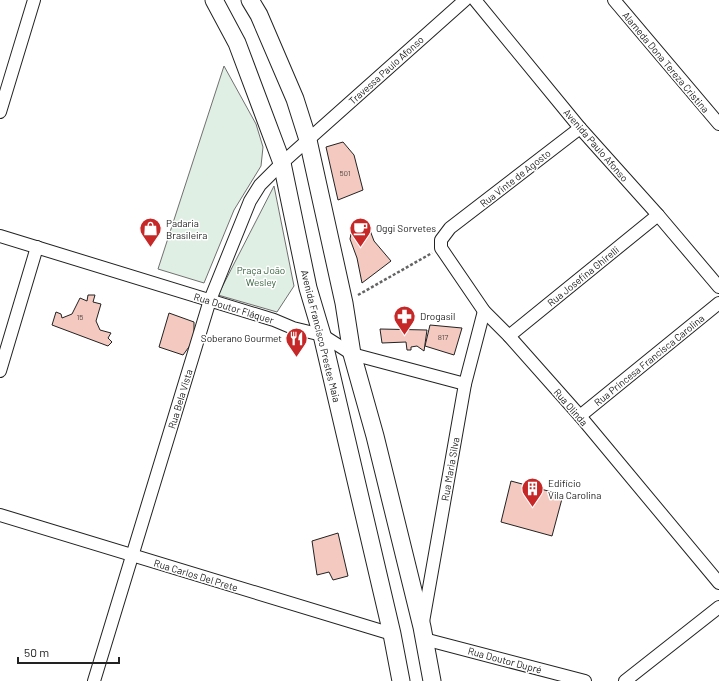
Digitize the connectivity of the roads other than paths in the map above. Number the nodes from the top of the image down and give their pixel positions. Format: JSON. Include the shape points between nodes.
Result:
{"nodes":[{"id":1,"x":34,"y":0,"type":"edge"},
{"id":2,"x":214,"y":0,"type":"edge"},
{"id":3,"x":250,"y":0,"type":"edge"},
{"id":4,"x":465,"y":0,"type":"edge"},
{"id":5,"x":475,"y":0,"type":"edge"},
{"id":6,"x":614,"y":0,"type":"edge"},
{"id":7,"x":0,"y":112,"type":"edge"},
{"id":8,"x":719,"y":124,"type":"edge"},
{"id":9,"x":580,"y":128,"type":"junction"},
{"id":10,"x":308,"y":140,"type":"junction"},
{"id":11,"x":282,"y":164,"type":"junction"},
{"id":12,"x":658,"y":215,"type":"junction"},
{"id":13,"x":450,"y":228,"type":"joint"},
{"id":14,"x":0,"y":236,"type":"edge"},
{"id":15,"x":37,"y":247,"type":"junction"},
{"id":16,"x":719,"y":288,"type":"edge"},
{"id":17,"x":210,"y":300,"type":"junction"},
{"id":18,"x":719,"y":303,"type":"edge"},
{"id":19,"x":484,"y":311,"type":"junction"},
{"id":20,"x":322,"y":335,"type":"junction"},
{"id":21,"x":508,"y":336,"type":"junction"},
{"id":22,"x":352,"y":354,"type":"junction"},
{"id":23,"x":0,"y":370,"type":"edge"},
{"id":24,"x":465,"y":384,"type":"junction"},
{"id":25,"x":580,"y":416,"type":"junction"},
{"id":26,"x":0,"y":515,"type":"edge"},
{"id":27,"x":133,"y":556,"type":"junction"},
{"id":28,"x":719,"y":583,"type":"edge"},
{"id":29,"x":719,"y":607,"type":"edge"},
{"id":30,"x":423,"y":633,"type":"junction"},
{"id":31,"x":392,"y":634,"type":"junction"},
{"id":32,"x":632,"y":679,"type":"edge"},
{"id":33,"x":94,"y":681,"type":"edge"},
{"id":34,"x":401,"y":681,"type":"edge"},
{"id":35,"x":432,"y":681,"type":"edge"},
{"id":36,"x":585,"y":681,"type":"edge"}],
"edges":[{"from":1,"to":7,"type":"street"},
{"from":2,"to":11,"type":"main road","name":"Avenida Francisco Prestes Maia","via":[[236,43]]},
{"from":3,"to":10,"type":"main road","via":[[295,99]]},
{"from":4,"to":10,"type":"street","name":"Travessa Paulo Afonso"},
{"from":5,"to":9,"type":"street","name":"Avenida Paulo Afonso"},
{"from":6,"to":8,"type":"street","name":"Alameda Dona Tereza Cristina"},
{"from":9,"to":12,"type":"street","name":"Avenida Paulo Afonso"},
{"from":9,"to":13,"type":"street","name":"Rua Vinte de Agosto"},
{"from":10,"to":11,"type":"street","name":"Rua Bela Vista"},
{"from":10,"to":22,"type":"main road","via":[[344,303]]},
{"from":11,"to":17,"type":"street","name":"Rua Bela Vista","via":[[260,186],[250,201]]},
{"from":11,"to":20,"type":"main road","name":"Avenida Francisco Prestes Maia","via":[[308,288]]},
{"from":12,"to":16,"type":"street","name":"Avenida Paulo Afonso"},
{"from":12,"to":21,"type":"street","name":"Rua Josefina Ghirelli"},
{"from":13,"to":19,"type":"street","name":"Rua Olinda","via":[[442,240],[441,248]]},
{"from":14,"to":15,"type":"street","name":"Rua Doutor Fláquer"},
{"from":15,"to":17,"type":"street","name":"Rua Doutor Fláquer"},
{"from":15,"to":23,"type":"street"},
{"from":17,"to":20,"type":"street","name":"Rua Doutor Fláquer"},
{"from":17,"to":27,"type":"street","name":"Rua Bela Vista"},
{"from":18,"to":25,"type":"street","name":"Rua Princesa Francisca Carolina"},
{"from":19,"to":21,"type":"street","name":"Rua Olinda"},
{"from":19,"to":24,"type":"street","name":"Rua Maria Silva"},
{"from":20,"to":22,"type":"street","name":"Rua Doutor Fláquer"},
{"from":20,"to":31,"type":"main road","name":"Avenida Francisco Prestes Maia"},
{"from":21,"to":25,"type":"street","name":"Rua Olinda"},
{"from":22,"to":24,"type":"street","name":"Rua Doutor Fláquer"},
{"from":22,"to":30,"type":"main road","via":[[375,436]]},
{"from":24,"to":30,"type":"street","name":"Rua Maria Silva"},
{"from":25,"to":28,"type":"street","name":"Rua Olinda"},
{"from":26,"to":27,"type":"street","name":"Rua Carlos Del Prete"},
{"from":27,"to":31,"type":"street","name":"Rua Carlos Del Prete"},
{"from":27,"to":33,"type":"street","name":"Rua Bela Vista"},
{"from":29,"to":32,"type":"street"},
{"from":30,"to":35,"type":"main road"},
{"from":30,"to":36,"type":"street","name":"Rua Doutor Dupré"},
{"from":31,"to":34,"type":"main road","name":"Avenida Francisco Prestes Maia"}]}
